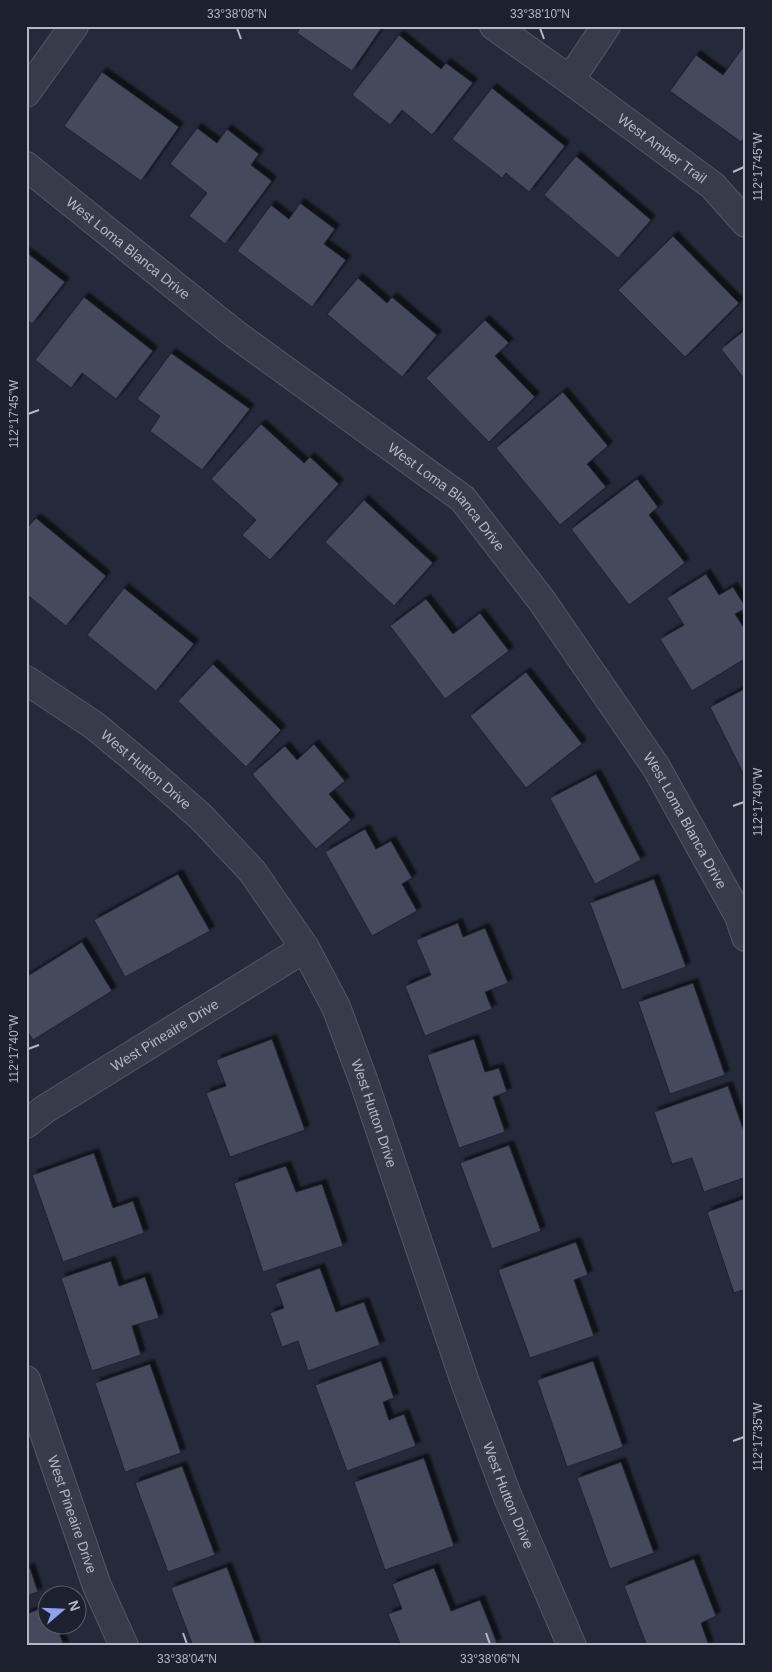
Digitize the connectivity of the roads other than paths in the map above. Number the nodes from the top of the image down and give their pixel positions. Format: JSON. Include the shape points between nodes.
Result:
{"nodes":[{"id":1,"x":74,"y":26,"type":"edge"},
{"id":2,"x":494,"y":26,"type":"edge"},
{"id":3,"x":606,"y":26,"type":"edge"},
{"id":4,"x":570,"y":80,"type":"junction"},
{"id":5,"x":26,"y":93,"type":"edge"},
{"id":6,"x":26,"y":166,"type":"edge"},
{"id":7,"x":746,"y":223,"type":"edge"},
{"id":8,"x":26,"y":680,"type":"edge"},
{"id":9,"x":746,"y":937,"type":"edge"},
{"id":10,"x":305,"y":948,"type":"junction"},
{"id":11,"x":26,"y":1124,"type":"edge"},
{"id":12,"x":26,"y":1380,"type":"edge"},
{"id":13,"x":124,"y":1646,"type":"edge"},
{"id":14,"x":572,"y":1646,"type":"edge"}],
"edges":[{"from":1,"to":5,"type":"street"},
{"from":2,"to":4,"type":"street","name":"West Amber Trail"},
{"from":3,"to":4,"type":"street"},
{"from":4,"to":7,"type":"street","name":"West Amber Trail","via":[[712,186]]},
{"from":6,"to":9,"type":"street","name":"West Loma Blanca Drive","via":[[236,334],[464,499],[542,601],[656,767],[739,916]]},
{"from":8,"to":10,"type":"street","name":"West Hutton Drive","via":[[95,726],[201,817],[252,871]]},
{"from":10,"to":11,"type":"street","name":"West Pineaire Drive","via":[[45,1109]]},
{"from":10,"to":14,"type":"street","name":"West Hutton Drive","via":[[336,1007],[465,1382],[508,1495]]},
{"from":12,"to":13,"type":"street","name":"West Pineaire Drive","via":[[97,1586]]}]}
